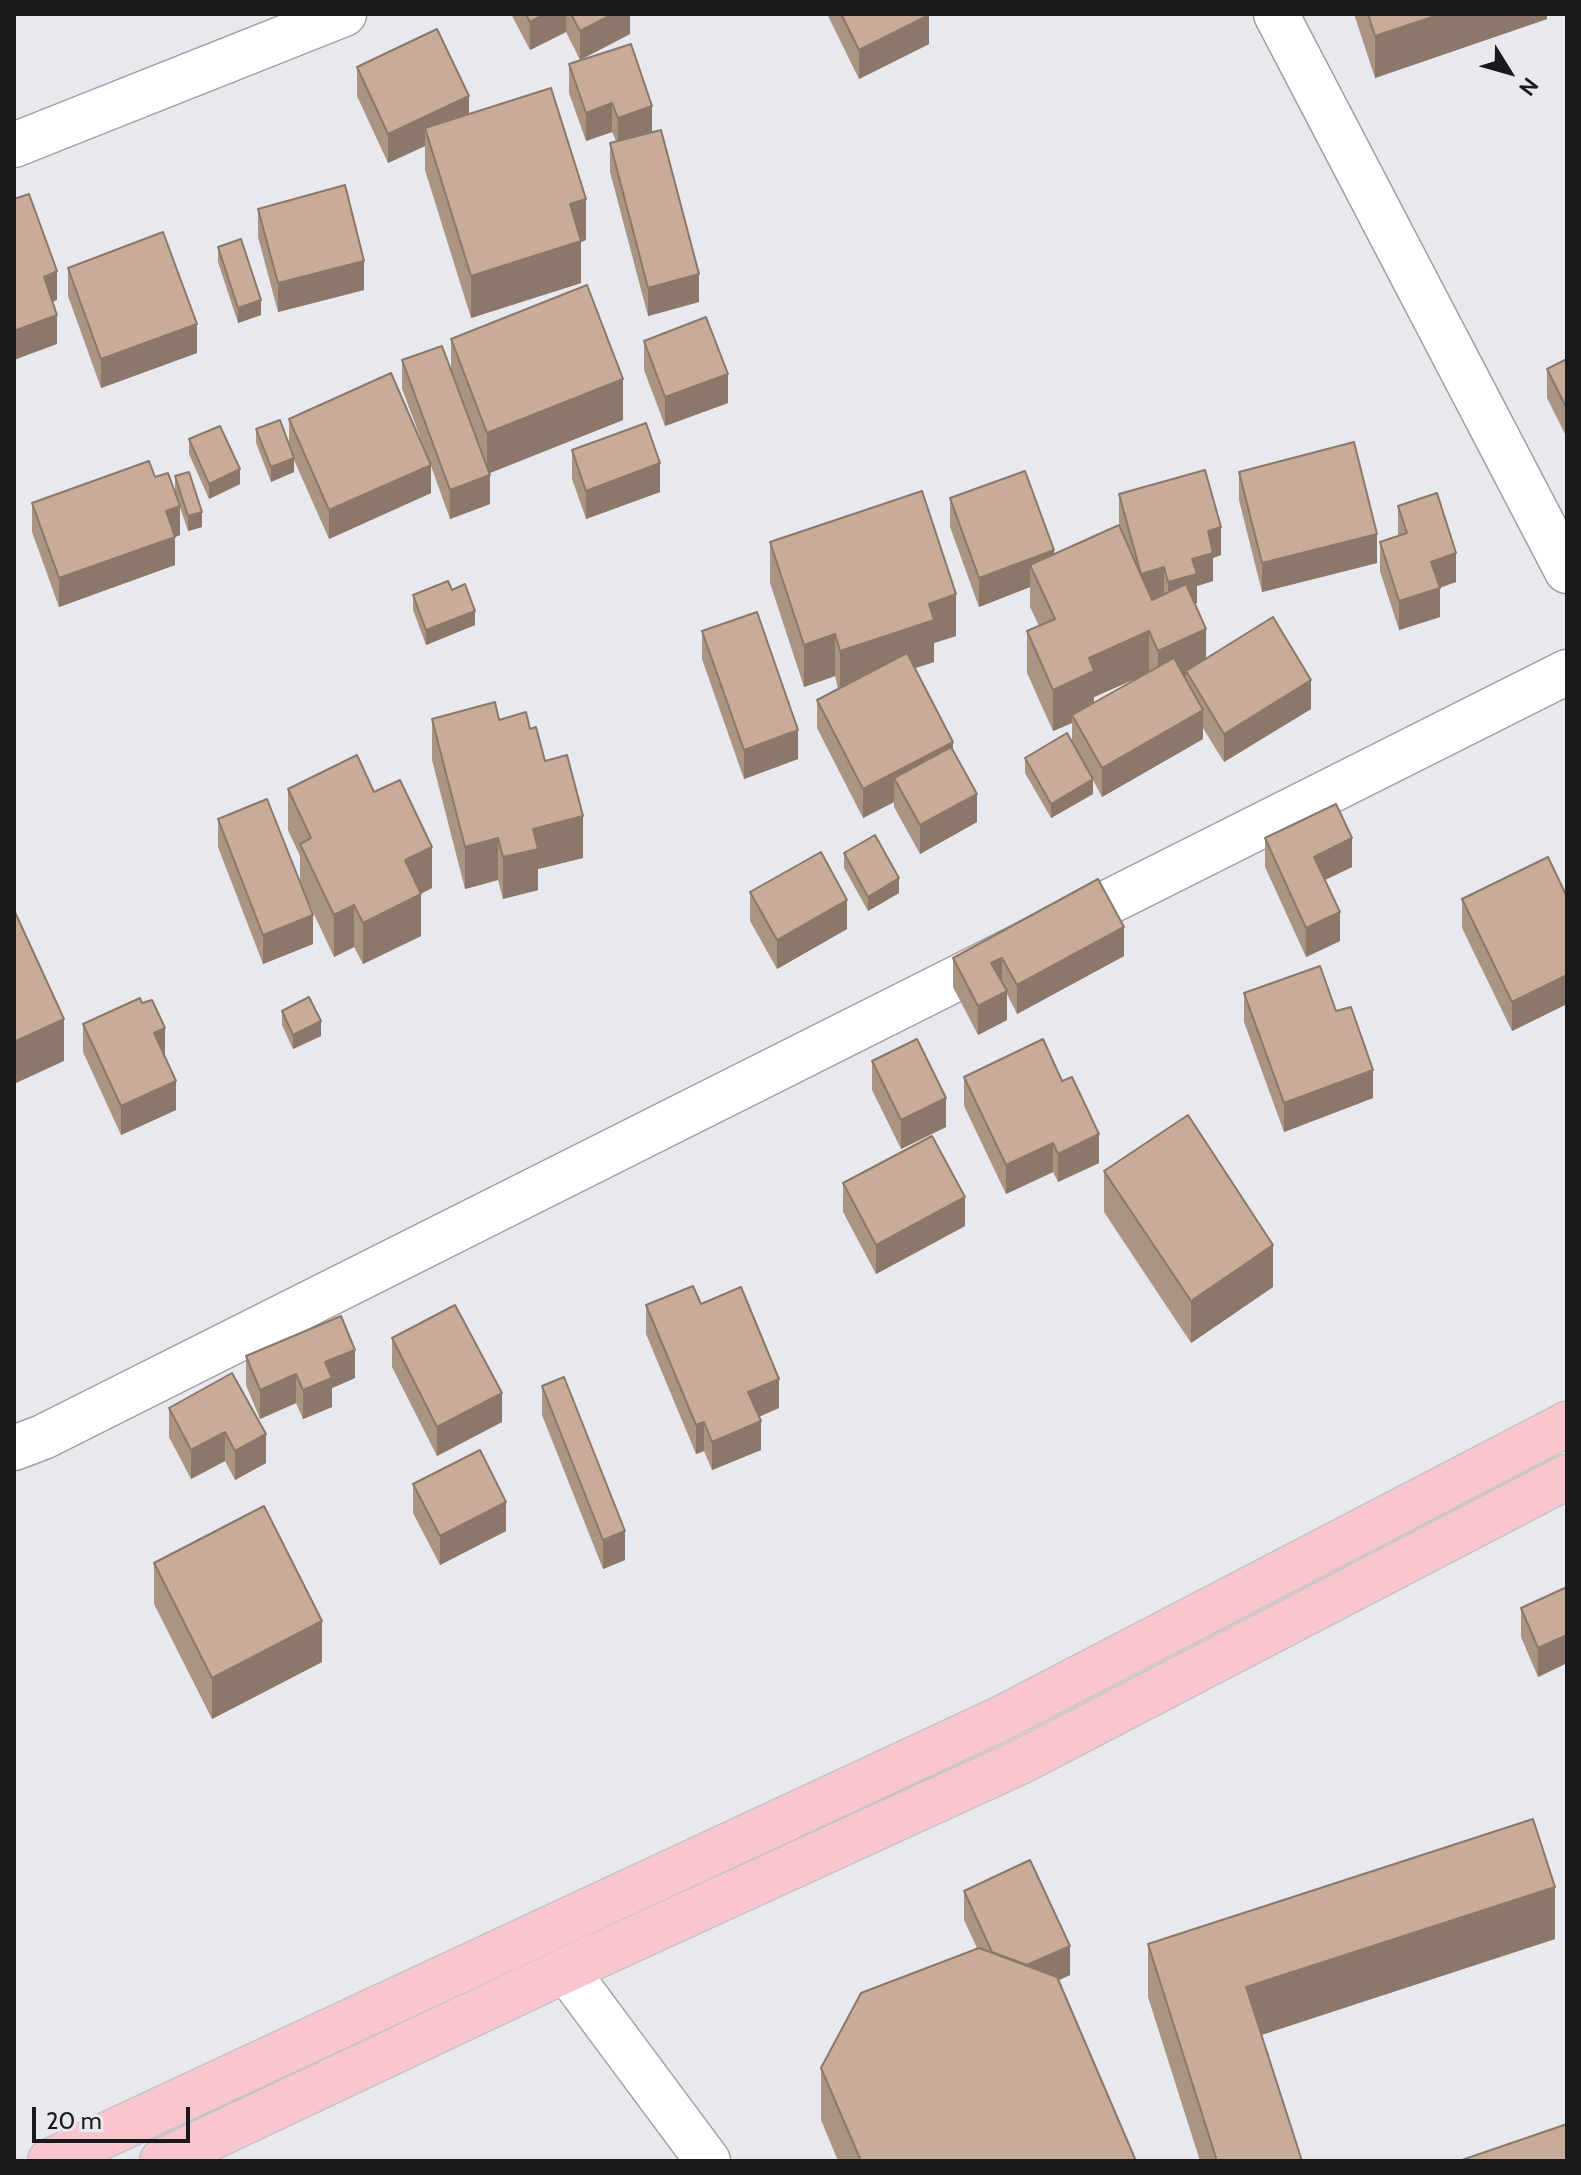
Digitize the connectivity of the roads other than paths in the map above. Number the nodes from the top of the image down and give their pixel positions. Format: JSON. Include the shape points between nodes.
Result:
{"nodes":[{"id":1,"x":344,"y":14,"type":"edge"},
{"id":2,"x":1276,"y":14,"type":"edge"},
{"id":3,"x":14,"y":145,"type":"edge"},
{"id":4,"x":1567,"y":571,"type":"edge"},
{"id":5,"x":1567,"y":672,"type":"edge"},
{"id":6,"x":1567,"y":1424,"type":"edge"},
{"id":7,"x":14,"y":1448,"type":"edge"},
{"id":8,"x":1567,"y":1477,"type":"edge"},
{"id":9,"x":566,"y":1970,"type":"junction"},
{"id":10,"x":50,"y":2161,"type":"edge"},
{"id":11,"x":162,"y":2161,"type":"edge"},
{"id":12,"x":708,"y":2161,"type":"edge"}],
"edges":[{"from":1,"to":3,"type":"street"},
{"from":2,"to":4,"type":"street"},
{"from":5,"to":7,"type":"street"},
{"from":6,"to":10,"type":"main road","via":[[1002,1718]]},
{"from":8,"to":9,"type":"main road","via":[[1022,1761]]},
{"from":9,"to":11,"type":"main road"},
{"from":9,"to":12,"type":"street"}]}
